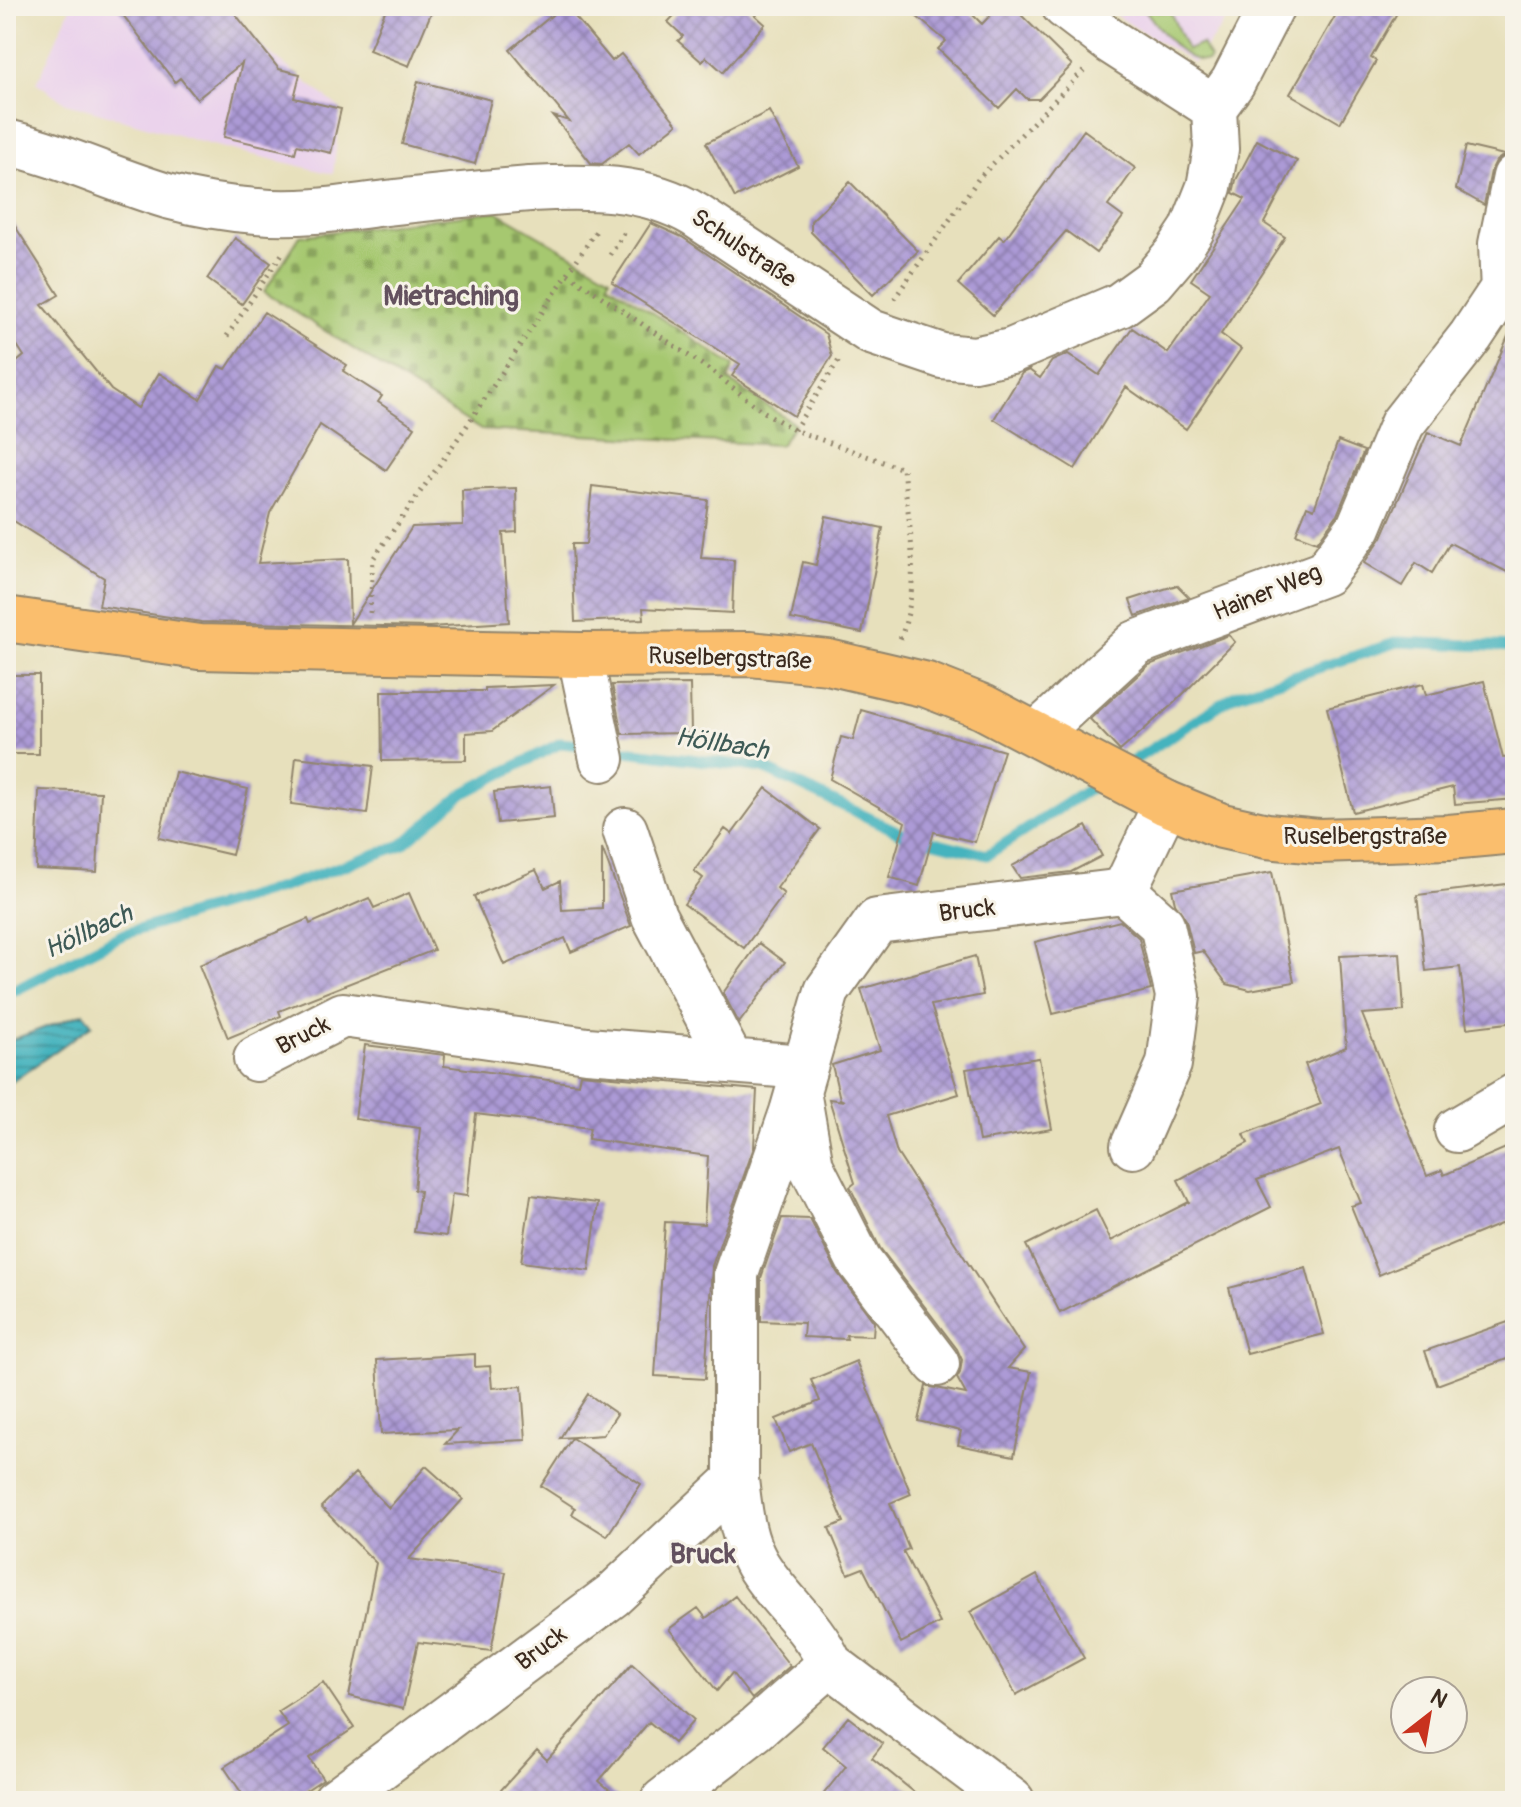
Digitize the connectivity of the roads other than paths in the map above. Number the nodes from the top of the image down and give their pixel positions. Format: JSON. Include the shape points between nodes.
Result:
{"nodes":[{"id":1,"x":1064,"y":6,"type":"edge"},
{"id":2,"x":1272,"y":6,"type":"edge"},
{"id":3,"x":1214,"y":108,"type":"junction"},
{"id":4,"x":6,"y":142,"type":"edge"},
{"id":5,"x":1515,"y":177,"type":"edge"},
{"id":6,"x":1509,"y":281,"type":"edge"},
{"id":7,"x":6,"y":619,"type":"edge"},
{"id":8,"x":580,"y":655,"type":"junction"},
{"id":9,"x":1037,"y":734,"type":"junction"},
{"id":10,"x":599,"y":744,"type":"dead end"},
{"id":11,"x":1151,"y":795,"type":"junction"},
{"id":12,"x":625,"y":830,"type":"dead end"},
{"id":13,"x":1515,"y":831,"type":"edge"},
{"id":14,"x":1124,"y":891,"type":"junction"},
{"id":15,"x":256,"y":1059,"type":"dead end"},
{"id":16,"x":731,"y":1061,"type":"junction"},
{"id":17,"x":802,"y":1079,"type":"junction"},
{"id":18,"x":1515,"y":1096,"type":"edge"},
{"id":19,"x":1457,"y":1130,"type":"dead end"},
{"id":20,"x":1133,"y":1146,"type":"dead end"},
{"id":21,"x":937,"y":1364,"type":"dead end"},
{"id":22,"x":736,"y":1480,"type":"junction"},
{"id":23,"x":830,"y":1664,"type":"junction"},
{"id":24,"x":335,"y":1801,"type":"edge"},
{"id":25,"x":663,"y":1801,"type":"edge"},
{"id":26,"x":1012,"y":1801,"type":"edge"}],
"edges":[{"from":1,"to":3,"type":"street"},
{"from":2,"to":3,"type":"street"},
{"from":3,"to":4,"type":"street","name":"Schulstraße","via":[[1216,149],[1209,187],[1192,230],[1153,281],[1085,322],[1011,351],[974,359],[942,356],[871,332],[695,215],[649,195],[555,188],[261,212],[167,195]]},
{"from":5,"to":6,"type":"street","via":[[1501,244]]},
{"from":6,"to":9,"type":"street","name":"Hainer Weg","via":[[1402,424],[1359,527],[1325,573],[1136,643]]},
{"from":7,"to":8,"type":"main road","name":"Ruselbergstraße","via":[[199,647]]},
{"from":8,"to":9,"type":"main road","name":"Ruselbergstraße","via":[[750,654],[828,662],[927,685]]},
{"from":8,"to":10,"type":"street"},
{"from":9,"to":11,"type":"main road","name":"Ruselbergstraße"},
{"from":11,"to":13,"type":"main road","name":"Ruselbergstraße","via":[[1222,826],[1267,836],[1318,841]]},
{"from":11,"to":14,"type":"street"},
{"from":12,"to":16,"type":"street","via":[[654,916]]},
{"from":14,"to":17,"type":"street","name":"Bruck","via":[[877,921],[827,991]]},
{"from":14,"to":20,"type":"street","via":[[1162,925],[1178,996],[1169,1064]]},
{"from":15,"to":16,"type":"street","name":"Bruck","via":[[343,1015],[587,1050]]},
{"from":16,"to":17,"type":"street","name":"Bruck"},
{"from":17,"to":21,"type":"street","name":"Bruck","via":[[811,1166],[859,1261]]},
{"from":17,"to":22,"type":"street","name":"Bruck","via":[[736,1274]]},
{"from":18,"to":19,"type":"street"},
{"from":22,"to":23,"type":"street","name":"Bruck","via":[[742,1530],[757,1564],[821,1644]]},
{"from":22,"to":24,"type":"street","name":"Bruck","via":[[613,1595]]},
{"from":23,"to":25,"type":"street"},
{"from":23,"to":26,"type":"street"}]}
